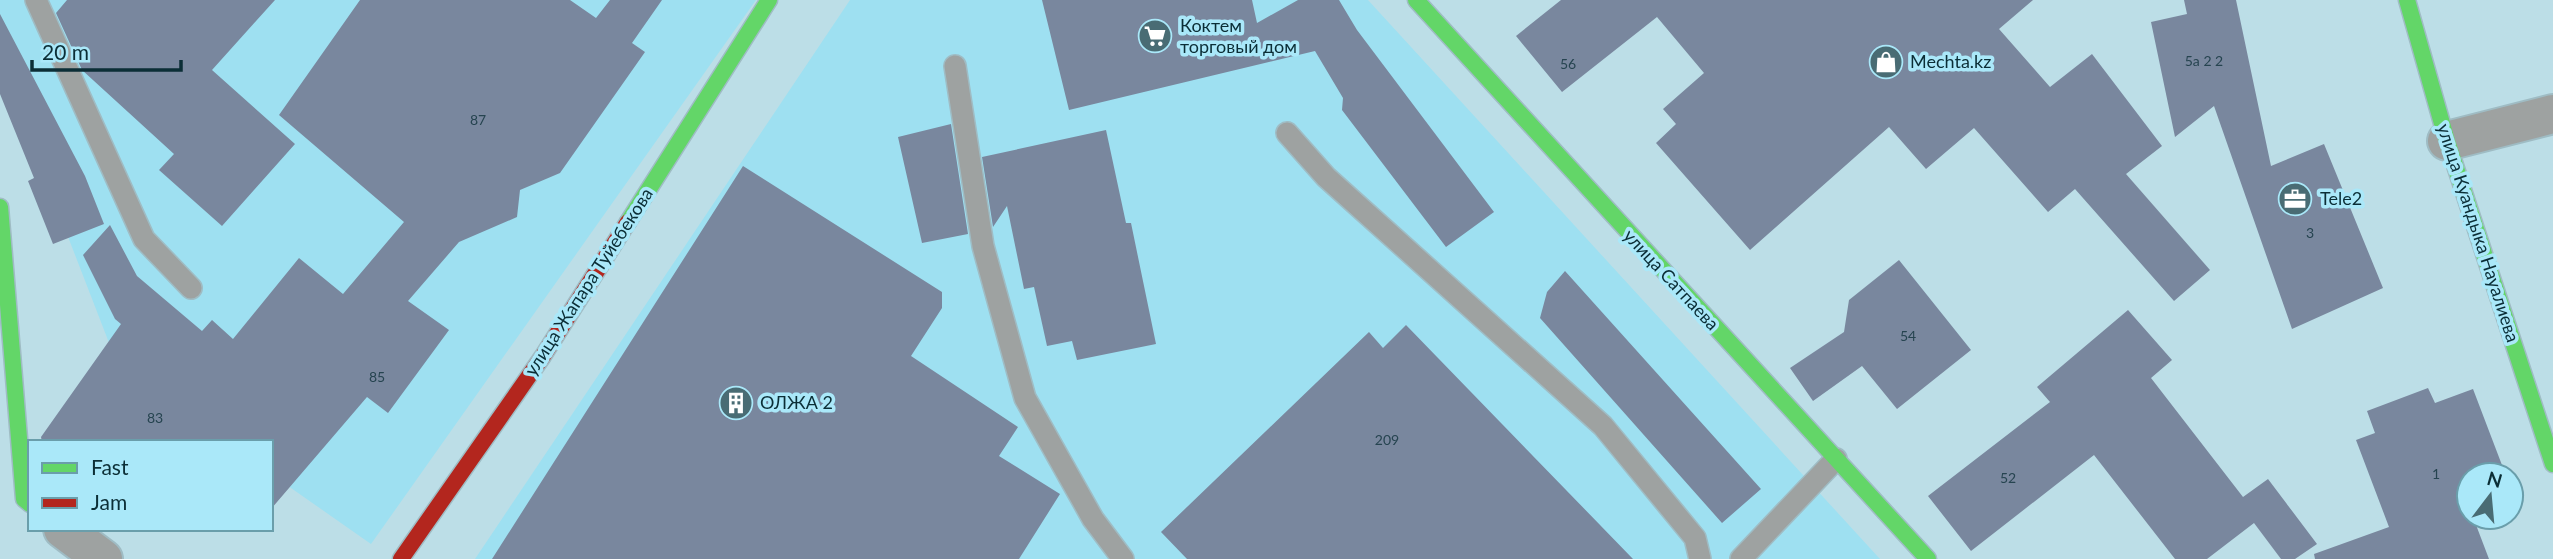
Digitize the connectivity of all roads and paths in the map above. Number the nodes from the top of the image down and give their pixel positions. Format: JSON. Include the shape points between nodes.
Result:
{"nodes":[{"id":1,"x":36,"y":0,"type":"edge"},
{"id":2,"x":769,"y":0,"type":"edge"},
{"id":3,"x":1416,"y":0,"type":"edge"},
{"id":4,"x":2407,"y":0,"type":"edge"},
{"id":5,"x":955,"y":66,"type":"dead end"},
{"id":6,"x":2553,"y":114,"type":"edge"},
{"id":7,"x":1287,"y":133,"type":"dead end"},
{"id":8,"x":2447,"y":141,"type":"junction"},
{"id":9,"x":0,"y":207,"type":"edge"},
{"id":10,"x":191,"y":288,"type":"dead end"},
{"id":11,"x":1836,"y":459,"type":"junction"},
{"id":12,"x":2553,"y":464,"type":"edge"},
{"id":13,"x":27,"y":501,"type":"edge"},
{"id":14,"x":0,"y":508,"type":"edge"},
{"id":15,"x":66,"y":531,"type":"edge"},
{"id":16,"x":103,"y":559,"type":"edge"},
{"id":17,"x":401,"y":559,"type":"edge"},
{"id":18,"x":1123,"y":559,"type":"edge"},
{"id":19,"x":1700,"y":559,"type":"edge"},
{"id":20,"x":1741,"y":559,"type":"edge"},
{"id":21,"x":1928,"y":559,"type":"edge"}],
"edges":[{"from":1,"to":10,"type":"lane","via":[[144,239]]},
{"from":2,"to":17,"type":"street","name":"улица Жапара Туйебекова","via":[[543,356]]},
{"from":3,"to":11,"type":"street","name":"улица Сатпаева"},
{"from":4,"to":8,"type":"street","name":"улица Куандыка Науалиева"},
{"from":5,"to":18,"type":"lane","via":[[983,246],[1025,398],[1093,519]]},
{"from":6,"to":8,"type":"street"},
{"from":7,"to":19,"type":"lane","via":[[1326,177],[1603,426],[1695,538]]},
{"from":8,"to":12,"type":"street","name":"улица Куандыка Науалиева"},
{"from":9,"to":13,"type":"street"},
{"from":11,"to":20,"type":"lane"},
{"from":11,"to":21,"type":"street","name":"улица Сатпаева"},
{"from":13,"to":14,"type":"lane"},
{"from":15,"to":16,"type":"street"}]}
